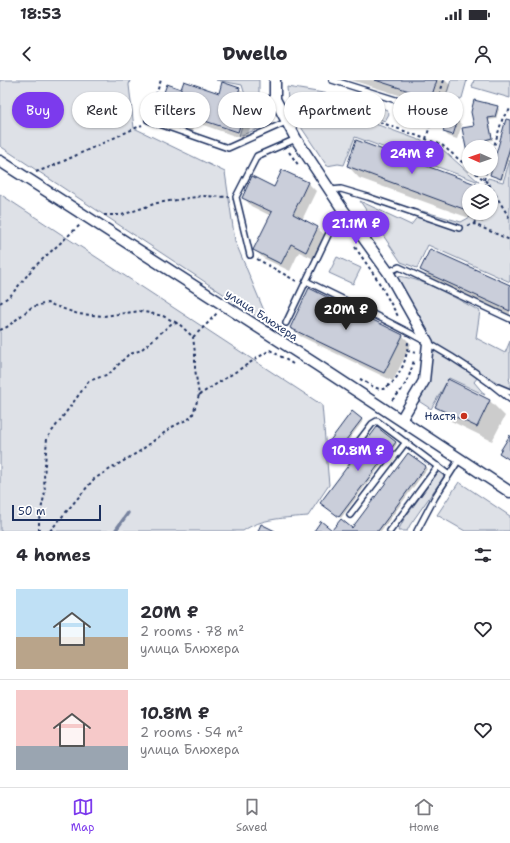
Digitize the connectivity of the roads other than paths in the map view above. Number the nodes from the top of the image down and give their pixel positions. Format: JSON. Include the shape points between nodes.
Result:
{"nodes":[{"id":1,"x":274,"y":80,"type":"edge"},
{"id":2,"x":332,"y":80,"type":"edge"},
{"id":3,"x":393,"y":99,"type":"edge"},
{"id":4,"x":284,"y":113,"type":"edge"},
{"id":5,"x":284,"y":125,"type":"edge"},
{"id":6,"x":171,"y":128,"type":"edge"},
{"id":7,"x":292,"y":128,"type":"edge"},
{"id":8,"x":296,"y":139,"type":"junction"},
{"id":9,"x":0,"y":162,"type":"edge"},
{"id":10,"x":331,"y":190,"type":"junction"},
{"id":11,"x":341,"y":207,"type":"junction"},
{"id":12,"x":460,"y":228,"type":"road end"},
{"id":13,"x":250,"y":255,"type":"road end"},
{"id":14,"x":388,"y":272,"type":"junction"},
{"id":15,"x":305,"y":283,"type":"junction"},
{"id":16,"x":510,"y":319,"type":"edge"},
{"id":17,"x":286,"y":323,"type":"dead end"},
{"id":18,"x":428,"y":343,"type":"junction"},
{"id":19,"x":492,"y":384,"type":"junction"},
{"id":20,"x":510,"y":392,"type":"edge"},
{"id":21,"x":510,"y":399,"type":"edge"},
{"id":22,"x":401,"y":420,"type":"junction"},
{"id":23,"x":406,"y":442,"type":"junction"},
{"id":24,"x":346,"y":458,"type":"dead end"},
{"id":25,"x":460,"y":458,"type":"junction"},
{"id":26,"x":438,"y":466,"type":"junction"},
{"id":27,"x":449,"y":474,"type":"junction"},
{"id":28,"x":510,"y":492,"type":"edge"},
{"id":29,"x":350,"y":515,"type":"dead end"},
{"id":30,"x":390,"y":531,"type":"edge"},
{"id":31,"x":417,"y":531,"type":"edge"}],
"edges":[{"from":1,"to":4,"type":"street","via":[[275,99]]},
{"from":2,"to":3,"type":"lane"},
{"from":5,"to":6,"type":"lane","via":[[228,148]]},
{"from":7,"to":8,"type":"street"},
{"from":8,"to":10,"type":"street"},
{"from":8,"to":13,"type":"lane","via":[[257,156],[236,197]]},
{"from":9,"to":22,"type":"street","name":"улица Блюхера"},
{"from":10,"to":11,"type":"street"},
{"from":10,"to":12,"type":"lane","via":[[341,189],[368,196]]},
{"from":11,"to":14,"type":"street"},
{"from":11,"to":15,"type":"lane"},
{"from":14,"to":16,"type":"lane","via":[[398,267]]},
{"from":14,"to":18,"type":"street"},
{"from":15,"to":17,"type":"lane"},
{"from":15,"to":18,"type":"lane"},
{"from":18,"to":19,"type":"lane"},
{"from":18,"to":22,"type":"street","via":[[424,381]]},
{"from":19,"to":20,"type":"lane"},
{"from":19,"to":21,"type":"lane"},
{"from":22,"to":25,"type":"street","name":"улица Блюхера"},
{"from":23,"to":24,"type":"lane","via":[[374,421]]},
{"from":23,"to":26,"type":"lane"},
{"from":23,"to":29,"type":"lane"},
{"from":25,"to":27,"type":"lane"},
{"from":25,"to":28,"type":"street","name":"улица Блюхера"},
{"from":26,"to":27,"type":"lane"},
{"from":26,"to":30,"type":"lane"},
{"from":27,"to":31,"type":"lane"}]}
